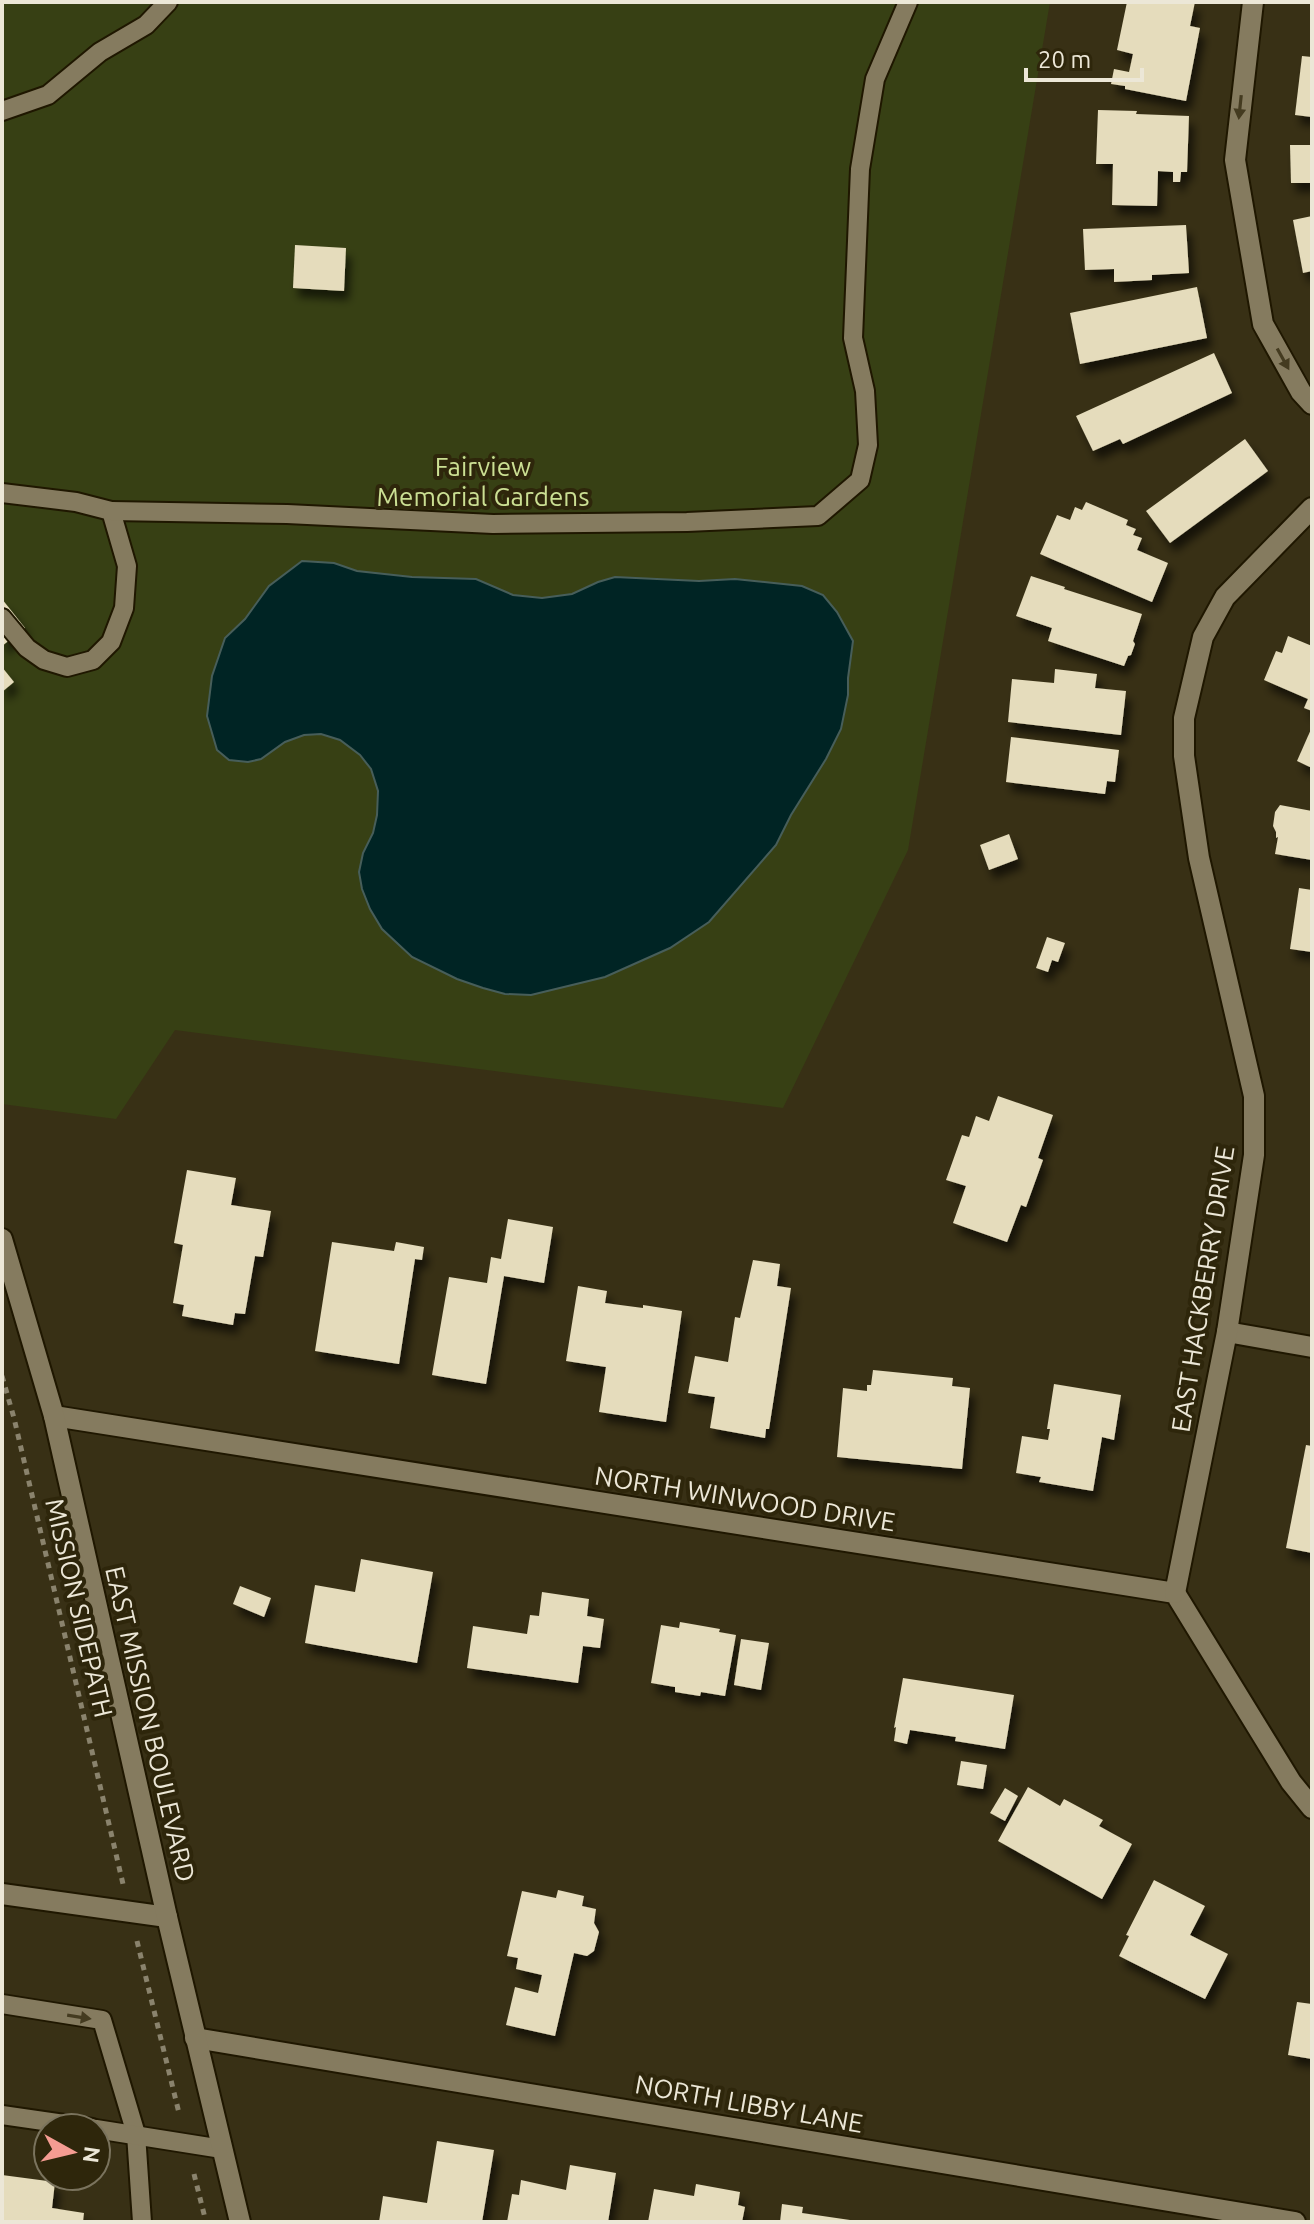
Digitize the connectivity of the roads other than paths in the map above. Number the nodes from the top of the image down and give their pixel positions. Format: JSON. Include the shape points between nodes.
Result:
{"nodes":[{"id":1,"x":168,"y":2,"type":"edge"},
{"id":2,"x":908,"y":2,"type":"edge"},
{"id":3,"x":1253,"y":2,"type":"edge"},
{"id":4,"x":2,"y":111,"type":"edge"},
{"id":5,"x":1312,"y":404,"type":"edge"},
{"id":6,"x":2,"y":493,"type":"edge"},
{"id":7,"x":1312,"y":508,"type":"edge"},
{"id":8,"x":111,"y":511,"type":"junction"},
{"id":9,"x":2,"y":618,"type":"edge"},
{"id":10,"x":2,"y":1239,"type":"edge"},
{"id":11,"x":1227,"y":1332,"type":"junction"},
{"id":12,"x":1312,"y":1347,"type":"edge"},
{"id":13,"x":54,"y":1416,"type":"junction"},
{"id":14,"x":1175,"y":1593,"type":"junction"},
{"id":15,"x":1312,"y":1808,"type":"edge"},
{"id":16,"x":2,"y":1894,"type":"edge"},
{"id":17,"x":167,"y":1917,"type":"junction"},
{"id":18,"x":2,"y":2004,"type":"edge"},
{"id":19,"x":195,"y":2038,"type":"junction"},
{"id":20,"x":2,"y":2115,"type":"edge"},
{"id":21,"x":32,"y":2119,"type":"edge"},
{"id":22,"x":112,"y":2131,"type":"edge"},
{"id":23,"x":136,"y":2134,"type":"junction"},
{"id":24,"x":222,"y":2149,"type":"junction"},
{"id":25,"x":142,"y":2222,"type":"edge"},
{"id":26,"x":240,"y":2222,"type":"edge"},
{"id":27,"x":1295,"y":2222,"type":"edge"}],
"edges":[{"from":1,"to":4,"type":"lane","via":[[146,25],[100,52],[48,95]]},
{"from":2,"to":8,"type":"lane","via":[[875,79],[860,169],[853,338],[865,391],[868,445],[860,480],[818,516],[493,524]]},
{"from":3,"to":5,"type":"street","one_way":true,"via":[[1235,160],[1263,324]]},
{"from":6,"to":8,"type":"lane"},
{"from":7,"to":11,"type":"street","name":"EAST HACKBERRY DRIVE","via":[[1225,597],[1203,637],[1184,718],[1184,756],[1199,858],[1254,1096],[1254,1155]]},
{"from":8,"to":9,"type":"lane","via":[[127,566],[124,608],[111,642],[93,660],[67,667],[44,660]]},
{"from":10,"to":13,"type":"street","name":"EAST MISSION BOULEVARD"},
{"from":11,"to":12,"type":"street"},
{"from":11,"to":14,"type":"street","name":"EAST HACKBERRY DRIVE"},
{"from":13,"to":14,"type":"street","name":"NORTH WINWOOD DRIVE"},
{"from":13,"to":17,"type":"street","name":"EAST MISSION BOULEVARD"},
{"from":14,"to":15,"type":"street"},
{"from":16,"to":17,"type":"street"},
{"from":17,"to":19,"type":"street","name":"EAST MISSION BOULEVARD"},
{"from":18,"to":23,"type":"lane","one_way":true,"via":[[102,2020]]},
{"from":19,"to":24,"type":"street","name":"EAST MISSION BOULEVARD"},
{"from":19,"to":27,"type":"street","name":"NORTH LIBBY LANE"},
{"from":20,"to":21,"type":"lane"},
{"from":22,"to":23,"type":"lane"},
{"from":23,"to":24,"type":"lane"},
{"from":23,"to":25,"type":"lane"},
{"from":24,"to":26,"type":"street","name":"EAST MISSION BOULEVARD"}]}
